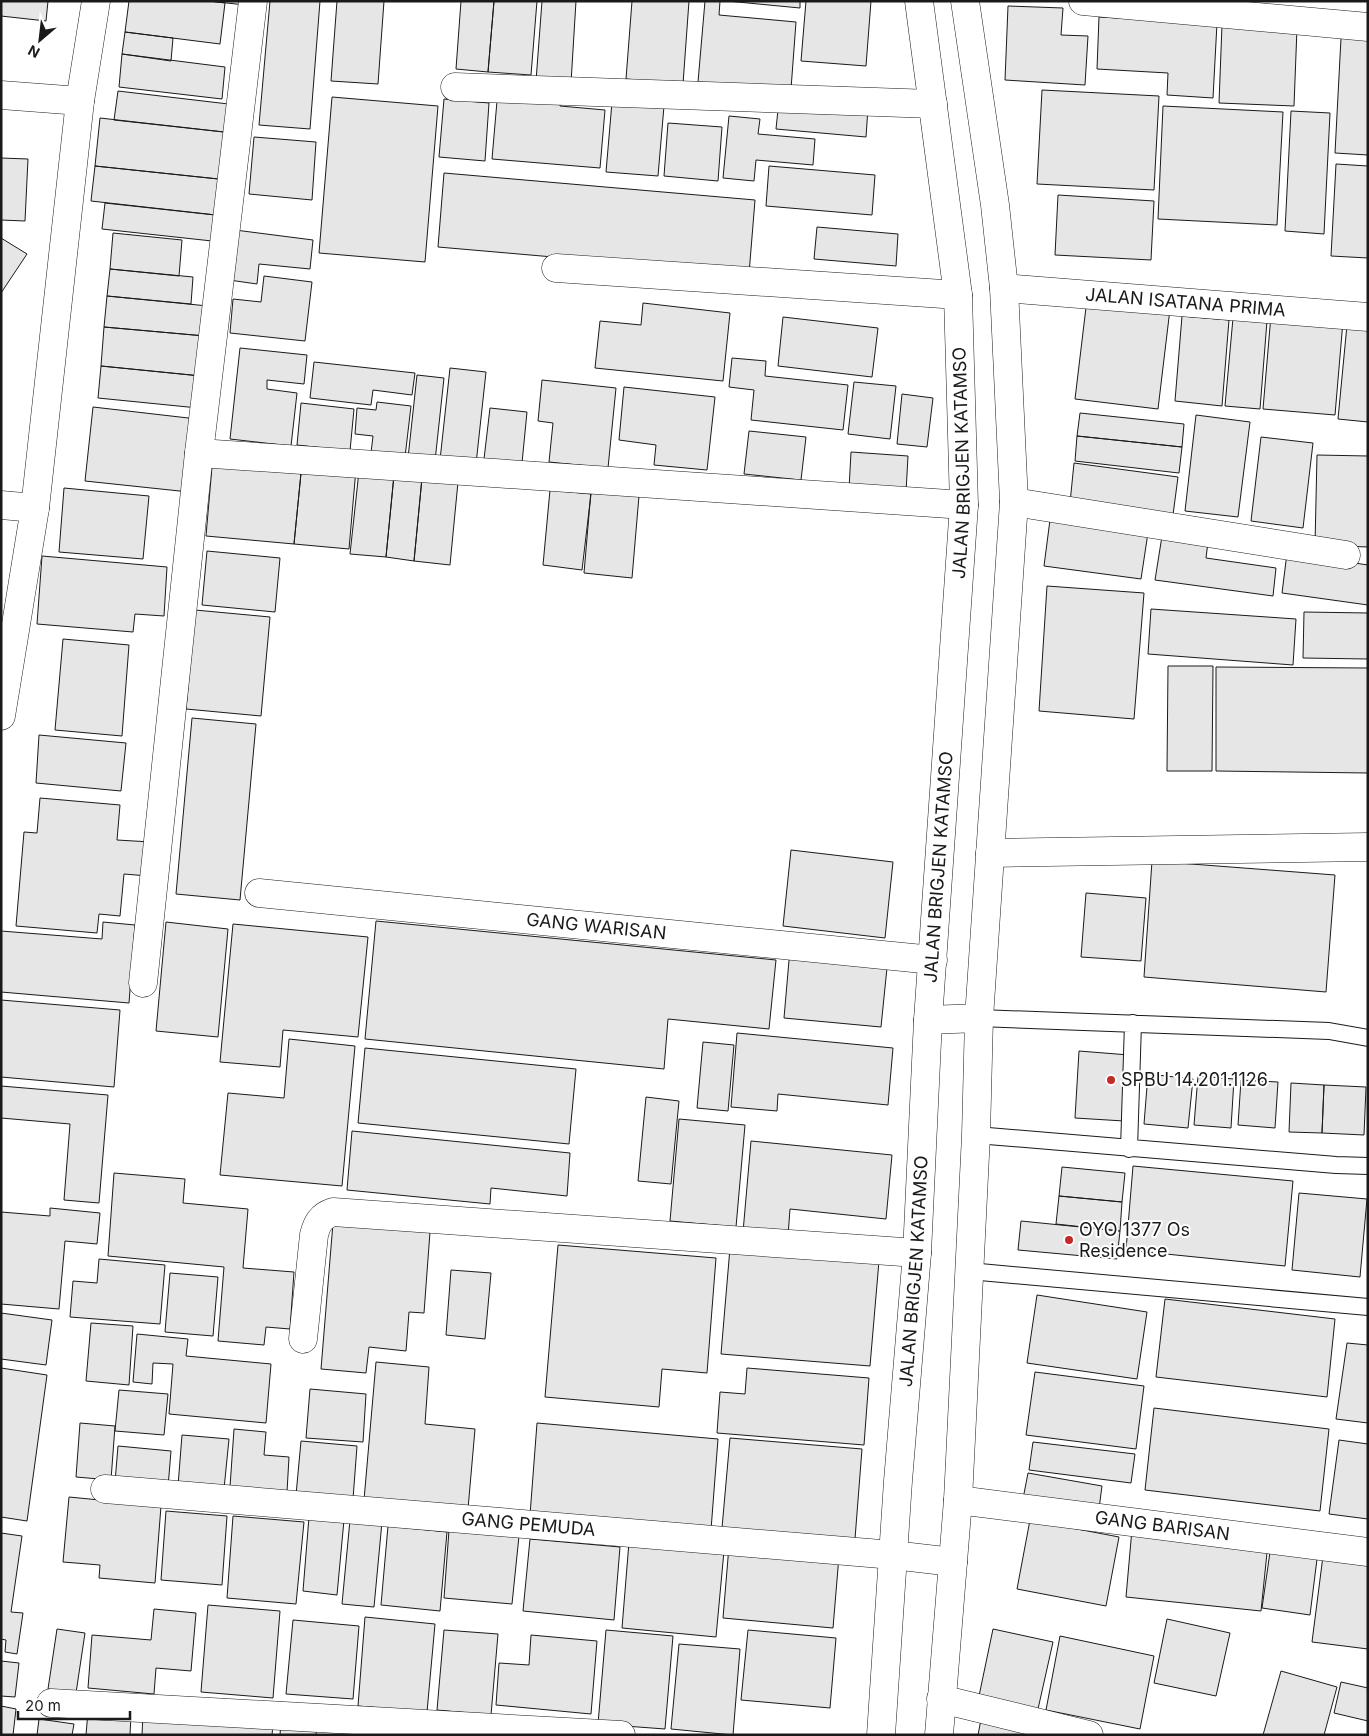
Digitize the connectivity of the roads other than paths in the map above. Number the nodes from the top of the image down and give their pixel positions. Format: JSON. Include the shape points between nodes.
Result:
{"nodes":[{"id":1,"x":96,"y":1,"type":"edge"},
{"id":2,"x":254,"y":1,"type":"edge"},
{"id":3,"x":919,"y":1,"type":"edge"},
{"id":4,"x":965,"y":1,"type":"edge"},
{"id":5,"x":1083,"y":1,"type":"edge"},
{"id":6,"x":1368,"y":28,"type":"edge"},
{"id":7,"x":455,"y":87,"type":"dead end"},
{"id":8,"x":1,"y":95,"type":"edge"},
{"id":9,"x":80,"y":101,"type":"junction"},
{"id":10,"x":932,"y":104,"type":"junction"},
{"id":11,"x":556,"y":268,"type":"dead end"},
{"id":12,"x":1004,"y":288,"type":"junction"},
{"id":13,"x":958,"y":295,"type":"junction"},
{"id":14,"x":1368,"y":317,"type":"edge"},
{"id":15,"x":198,"y":453,"type":"junction"},
{"id":16,"x":1014,"y":502,"type":"junction"},
{"id":17,"x":1,"y":505,"type":"edge"},
{"id":18,"x":964,"y":505,"type":"junction"},
{"id":19,"x":35,"y":508,"type":"junction"},
{"id":20,"x":1346,"y":554,"type":"dead end"},
{"id":21,"x":1,"y":716,"type":"edge"},
{"id":22,"x":1368,"y":847,"type":"edge"},
{"id":23,"x":990,"y":853,"type":"junction"},
{"id":24,"x":259,"y":893,"type":"dead end"},
{"id":25,"x":933,"y":960,"type":"junction"},
{"id":26,"x":143,"y":982,"type":"dead end"},
{"id":27,"x":979,"y":1018,"type":"junction"},
{"id":28,"x":928,"y":1020,"type":"junction"},
{"id":29,"x":1133,"y":1023,"type":"junction"},
{"id":30,"x":1368,"y":1038,"type":"edge"},
{"id":31,"x":976,"y":1135,"type":"junction"},
{"id":32,"x":1129,"y":1149,"type":"junction"},
{"id":33,"x":1368,"y":1166,"type":"edge"},
{"id":34,"x":917,"y":1253,"type":"junction"},
{"id":35,"x":970,"y":1271,"type":"junction"},
{"id":36,"x":1368,"y":1307,"type":"edge"},
{"id":37,"x":303,"y":1339,"type":"dead end"},
{"id":38,"x":105,"y":1489,"type":"dead end"},
{"id":39,"x":958,"y":1500,"type":"junction"},
{"id":40,"x":1368,"y":1552,"type":"edge"},
{"id":41,"x":893,"y":1555,"type":"junction"},
{"id":42,"x":953,"y":1562,"type":"junction"},
{"id":43,"x":941,"y":1699,"type":"junction"},
{"id":44,"x":52,"y":1703,"type":"dead end"},
{"id":45,"x":621,"y":1735,"type":"edge"},
{"id":46,"x":881,"y":1735,"type":"edge"},
{"id":47,"x":939,"y":1735,"type":"edge"},
{"id":48,"x":1088,"y":1735,"type":"edge"}],
"edges":[{"from":1,"to":9,"type":"street"},
{"from":2,"to":15,"type":"street"},
{"from":3,"to":10,"type":"street","name":"JALAN BRIGJEN KATAMSO"},
{"from":4,"to":12,"type":"street"},
{"from":5,"to":6,"type":"street"},
{"from":7,"to":10,"type":"street"},
{"from":8,"to":9,"type":"street"},
{"from":9,"to":19,"type":"street"},
{"from":10,"to":13,"type":"street","name":"JALAN BRIGJEN KATAMSO"},
{"from":11,"to":13,"type":"street"},
{"from":12,"to":14,"type":"street","name":"JALAN ISATANA PRIMA"},
{"from":12,"to":16,"type":"street"},
{"from":13,"to":18,"type":"street","name":"JALAN BRIGJEN KATAMSO"},
{"from":15,"to":18,"type":"street"},
{"from":15,"to":26,"type":"street"},
{"from":16,"to":20,"type":"street"},
{"from":16,"to":23,"type":"street"},
{"from":17,"to":19,"type":"street"},
{"from":18,"to":25,"type":"street","name":"JALAN BRIGJEN KATAMSO"},
{"from":19,"to":21,"type":"street"},
{"from":22,"to":23,"type":"street"},
{"from":23,"to":27,"type":"street"},
{"from":24,"to":25,"type":"street","name":"GANG WARISAN"},
{"from":25,"to":28,"type":"street","name":"JALAN BRIGJEN KATAMSO"},
{"from":27,"to":28,"type":"street"},
{"from":27,"to":29,"type":"lane"},
{"from":27,"to":31,"type":"street"},
{"from":28,"to":34,"type":"street","name":"JALAN BRIGJEN KATAMSO"},
{"from":29,"to":30,"type":"lane","via":[[1329,1031]]},
{"from":29,"to":32,"type":"lane"},
{"from":31,"to":32,"type":"lane"},
{"from":31,"to":35,"type":"street"},
{"from":32,"to":33,"type":"lane"},
{"from":34,"to":37,"type":"street","via":[[333,1212],[320,1220],[314,1235]]},
{"from":34,"to":41,"type":"street","name":"JALAN BRIGJEN KATAMSO"},
{"from":35,"to":36,"type":"lane"},
{"from":35,"to":39,"type":"street"},
{"from":38,"to":41,"type":"street","name":"GANG PEMUDA"},
{"from":39,"to":40,"type":"street","name":"GANG BARISAN"},
{"from":39,"to":42,"type":"street"},
{"from":41,"to":42,"type":"street","name":"GANG PEMUDA"},
{"from":41,"to":46,"type":"street","name":"JALAN BRIGJEN KATAMSO"},
{"from":42,"to":43,"type":"street"},
{"from":43,"to":47,"type":"street"},
{"from":43,"to":48,"type":"street"},
{"from":44,"to":45,"type":"street"}]}
